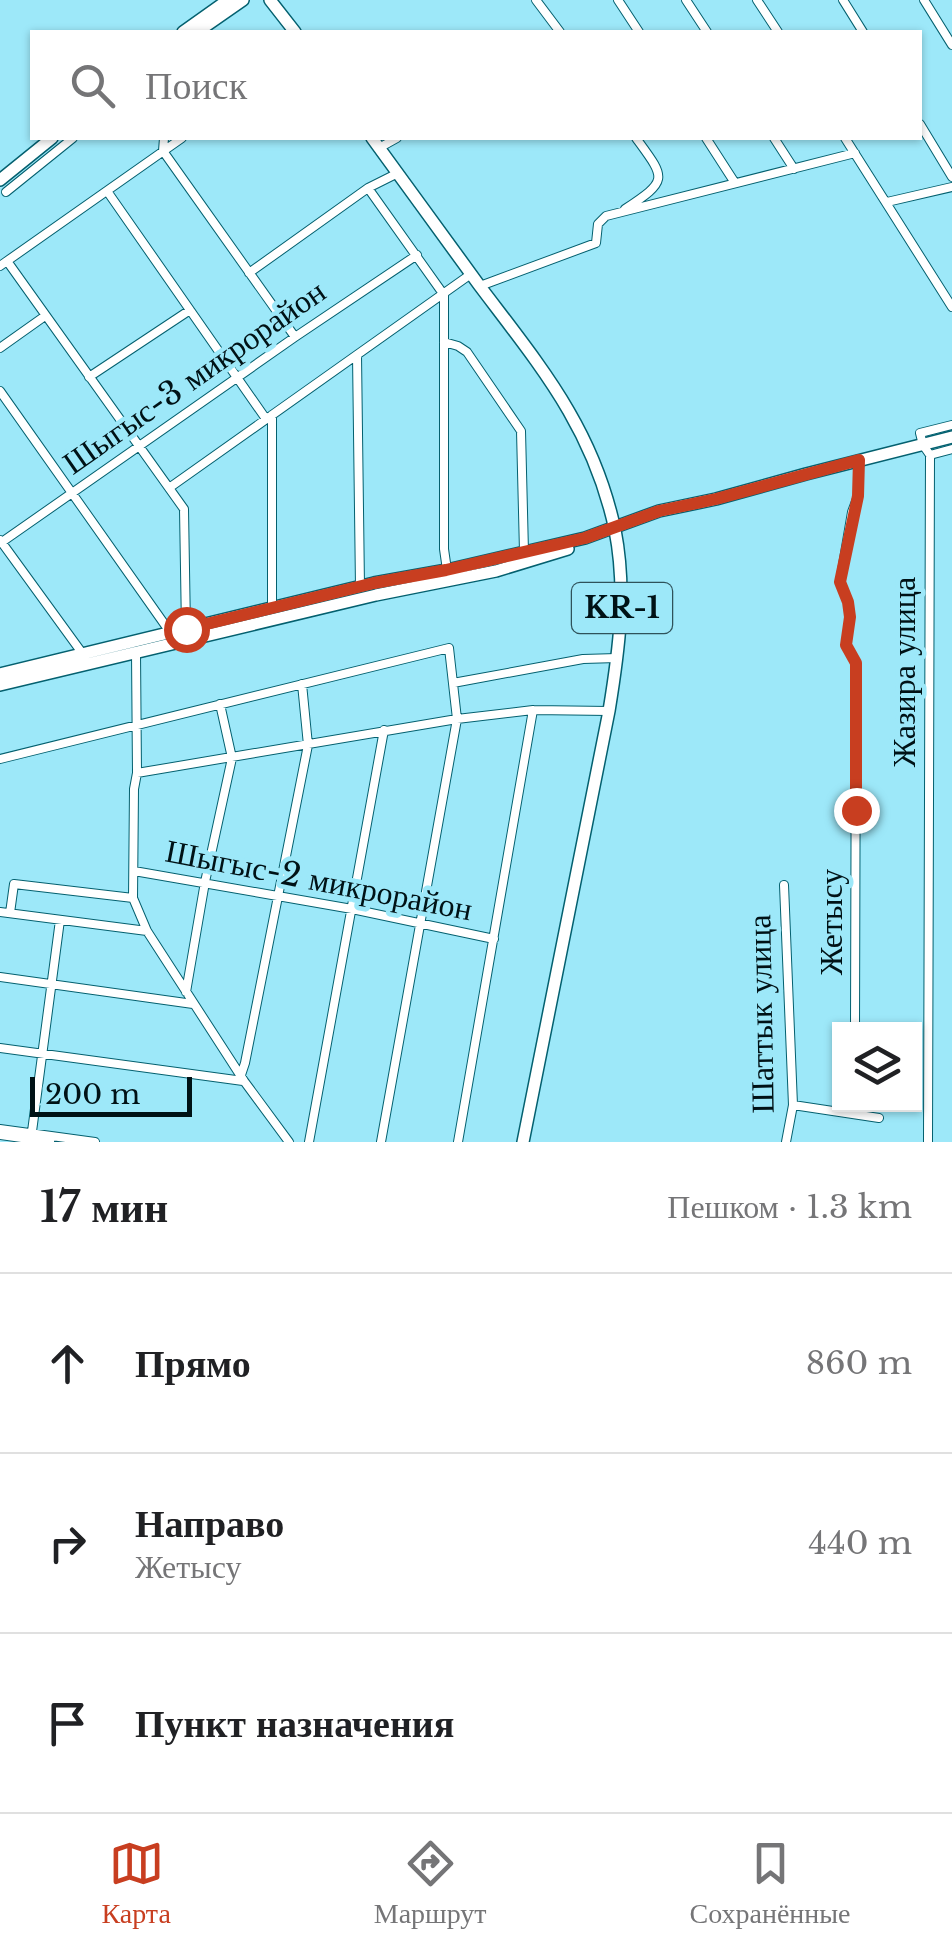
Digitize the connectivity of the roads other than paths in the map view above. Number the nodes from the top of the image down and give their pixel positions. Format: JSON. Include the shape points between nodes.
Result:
{"nodes":[{"id":1,"x":228,"y":0,"type":"edge"},
{"id":2,"x":243,"y":0,"type":"edge"},
{"id":3,"x":270,"y":0,"type":"edge"},
{"id":4,"x":536,"y":0,"type":"edge"},
{"id":5,"x":618,"y":0,"type":"edge"},
{"id":6,"x":686,"y":0,"type":"edge"},
{"id":7,"x":757,"y":0,"type":"edge"},
{"id":8,"x":842,"y":0,"type":"edge"},
{"id":9,"x":924,"y":0,"type":"edge"},
{"id":10,"x":186,"y":30,"type":"edge"},
{"id":11,"x":200,"y":30,"type":"edge"},
{"id":12,"x":293,"y":30,"type":"edge"},
{"id":13,"x":558,"y":30,"type":"edge"},
{"id":14,"x":638,"y":30,"type":"edge"},
{"id":15,"x":706,"y":30,"type":"edge"},
{"id":16,"x":777,"y":30,"type":"edge"},
{"id":17,"x":862,"y":30,"type":"edge"},
{"id":18,"x":952,"y":45,"type":"edge"},
{"id":19,"x":922,"y":127,"type":"edge"},
{"id":20,"x":38,"y":140,"type":"edge"},
{"id":21,"x":50,"y":140,"type":"edge"},
{"id":22,"x":69,"y":140,"type":"edge"},
{"id":23,"x":164,"y":140,"type":"edge"},
{"id":24,"x":179,"y":140,"type":"edge"},
{"id":25,"x":638,"y":140,"type":"edge"},
{"id":26,"x":707,"y":140,"type":"edge"},
{"id":27,"x":775,"y":140,"type":"edge"},
{"id":28,"x":847,"y":140,"type":"edge"},
{"id":29,"x":376,"y":143,"type":"edge"},
{"id":30,"x":163,"y":151,"type":"junction"},
{"id":31,"x":855,"y":153,"type":"junction"},
{"id":32,"x":794,"y":169,"type":"junction"},
{"id":33,"x":0,"y":170,"type":"edge"},
{"id":34,"x":398,"y":173,"type":"junction"},
{"id":35,"x":952,"y":177,"type":"edge"},
{"id":36,"x":736,"y":184,"type":"junction"},
{"id":37,"x":3,"y":186,"type":"edge"},
{"id":38,"x":952,"y":187,"type":"edge"},
{"id":39,"x":368,"y":188,"type":"junction"},
{"id":40,"x":107,"y":192,"type":"junction"},
{"id":41,"x":887,"y":202,"type":"junction"},
{"id":42,"x":619,"y":212,"type":"junction"},
{"id":43,"x":416,"y":255,"type":"junction"},
{"id":44,"x":4,"y":264,"type":"edge"},
{"id":45,"x":250,"y":273,"type":"junction"},
{"id":46,"x":471,"y":274,"type":"junction"},
{"id":47,"x":480,"y":286,"type":"junction"},
{"id":48,"x":444,"y":295,"type":"junction"},
{"id":49,"x":952,"y":308,"type":"edge"},
{"id":50,"x":190,"y":310,"type":"junction"},
{"id":51,"x":46,"y":316,"type":"junction"},
{"id":52,"x":294,"y":337,"type":"junction"},
{"id":53,"x":444,"y":342,"type":"junction"},
{"id":54,"x":0,"y":348,"type":"edge"},
{"id":55,"x":357,"y":356,"type":"junction"},
{"id":56,"x":90,"y":377,"type":"junction"},
{"id":57,"x":237,"y":377,"type":"junction"},
{"id":58,"x":0,"y":391,"type":"edge"},
{"id":59,"x":269,"y":417,"type":"junction"},
{"id":60,"x":952,"y":425,"type":"edge"},
{"id":61,"x":952,"y":438,"type":"edge"},
{"id":62,"x":139,"y":446,"type":"junction"},
{"id":63,"x":952,"y":449,"type":"edge"},
{"id":64,"x":926,"y":450,"type":"junction"},
{"id":65,"x":859,"y":460,"type":"junction"},
{"id":66,"x":169,"y":488,"type":"junction"},
{"id":67,"x":72,"y":493,"type":"junction"},
{"id":68,"x":615,"y":530,"type":"junction"},
{"id":69,"x":1,"y":541,"type":"edge"},
{"id":70,"x":524,"y":552,"type":"junction"},
{"id":71,"x":446,"y":570,"type":"junction"},
{"id":72,"x":360,"y":587,"type":"junction"},
{"id":73,"x":375,"y":589,"type":"junction"},
{"id":74,"x":272,"y":609,"type":"junction"},
{"id":75,"x":186,"y":629,"type":"junction"},
{"id":76,"x":171,"y":633,"type":"junction"},
{"id":77,"x":136,"y":652,"type":"junction"},
{"id":78,"x":617,"y":658,"type":"junction"},
{"id":79,"x":86,"y":659,"type":"junction"},
{"id":80,"x":0,"y":674,"type":"edge"},
{"id":81,"x":453,"y":682,"type":"junction"},
{"id":82,"x":302,"y":684,"type":"junction"},
{"id":83,"x":0,"y":685,"type":"edge"},
{"id":84,"x":220,"y":704,"type":"junction"},
{"id":85,"x":533,"y":710,"type":"junction"},
{"id":86,"x":609,"y":711,"type":"junction"},
{"id":87,"x":456,"y":719,"type":"junction"},
{"id":88,"x":136,"y":725,"type":"junction"},
{"id":89,"x":384,"y":730,"type":"junction"},
{"id":90,"x":308,"y":745,"type":"junction"},
{"id":91,"x":232,"y":758,"type":"junction"},
{"id":92,"x":0,"y":760,"type":"edge"},
{"id":93,"x":137,"y":772,"type":"junction"},
{"id":94,"x":134,"y":871,"type":"junction"},
{"id":95,"x":205,"y":882,"type":"junction"},
{"id":96,"x":784,"y":886,"type":"dead end"},
{"id":97,"x":278,"y":897,"type":"junction"},
{"id":98,"x":133,"y":898,"type":"junction"},
{"id":99,"x":352,"y":910,"type":"junction"},
{"id":100,"x":5,"y":912,"type":"edge"},
{"id":101,"x":60,"y":920,"type":"junction"},
{"id":102,"x":420,"y":924,"type":"junction"},
{"id":103,"x":147,"y":931,"type":"junction"},
{"id":104,"x":494,"y":939,"type":"junction"},
{"id":105,"x":0,"y":978,"type":"edge"},
{"id":106,"x":51,"y":984,"type":"junction"},
{"id":107,"x":186,"y":992,"type":"junction"},
{"id":108,"x":194,"y":1004,"type":"junction"},
{"id":109,"x":856,"y":1022,"type":"edge"},
{"id":110,"x":0,"y":1048,"type":"edge"},
{"id":111,"x":43,"y":1054,"type":"junction"},
{"id":112,"x":242,"y":1078,"type":"junction"},
{"id":113,"x":793,"y":1105,"type":"junction"},
{"id":114,"x":832,"y":1108,"type":"edge"},
{"id":115,"x":861,"y":1112,"type":"edge"},
{"id":116,"x":879,"y":1118,"type":"dead end"},
{"id":117,"x":0,"y":1132,"type":"edge"},
{"id":118,"x":10,"y":1136,"type":"edge"},
{"id":119,"x":31,"y":1136,"type":"edge"},
{"id":120,"x":50,"y":1142,"type":"edge"},
{"id":121,"x":95,"y":1142,"type":"edge"},
{"id":122,"x":289,"y":1142,"type":"edge"},
{"id":123,"x":308,"y":1142,"type":"edge"},
{"id":124,"x":381,"y":1142,"type":"edge"},
{"id":125,"x":458,"y":1142,"type":"edge"},
{"id":126,"x":524,"y":1142,"type":"edge"},
{"id":127,"x":786,"y":1142,"type":"edge"},
{"id":128,"x":928,"y":1142,"type":"edge"}],
"edges":[{"from":1,"to":10,"type":"main road"},
{"from":2,"to":11,"type":"main road"},
{"from":3,"to":12,"type":"main road"},
{"from":4,"to":13,"type":"street"},
{"from":5,"to":14,"type":"street"},
{"from":6,"to":15,"type":"street"},
{"from":7,"to":16,"type":"street"},
{"from":8,"to":17,"type":"street"},
{"from":9,"to":18,"type":"street"},
{"from":19,"to":35,"type":"street"},
{"from":20,"to":33,"type":"main road"},
{"from":21,"to":37,"type":"main road"},
{"from":22,"to":37,"type":"street"},
{"from":23,"to":30,"type":"street"},
{"from":24,"to":30,"type":"street"},
{"from":25,"to":42,"type":"street","via":[[658,167],[658,184]]},
{"from":26,"to":36,"type":"street"},
{"from":27,"to":32,"type":"street"},
{"from":28,"to":31,"type":"street"},
{"from":29,"to":34,"type":"main road","number":"KR-1"},
{"from":30,"to":40,"type":"street"},
{"from":30,"to":45,"type":"street"},
{"from":31,"to":32,"type":"street"},
{"from":31,"to":41,"type":"street"},
{"from":32,"to":36,"type":"street"},
{"from":34,"to":39,"type":"street"},
{"from":34,"to":46,"type":"main road","number":"KR-1"},
{"from":36,"to":42,"type":"street"},
{"from":38,"to":41,"type":"street"},
{"from":39,"to":43,"type":"street"},
{"from":39,"to":45,"type":"street"},
{"from":40,"to":44,"type":"street"},
{"from":40,"to":50,"type":"street"},
{"from":41,"to":49,"type":"street"},
{"from":42,"to":47,"type":"street","via":[[601,220],[596,242]]},
{"from":43,"to":48,"type":"street"},
{"from":43,"to":52,"type":"street","name":"Шыгыс-3 микрорайон"},
{"from":44,"to":51,"type":"street"},
{"from":45,"to":52,"type":"street"},
{"from":46,"to":47,"type":"main road","number":"KR-1"},
{"from":46,"to":48,"type":"street"},
{"from":47,"to":68,"type":"main road","number":"KR-1","via":[[571,413]]},
{"from":48,"to":53,"type":"street"},
{"from":48,"to":55,"type":"street"},
{"from":50,"to":56,"type":"street"},
{"from":50,"to":57,"type":"street"},
{"from":51,"to":54,"type":"street"},
{"from":51,"to":56,"type":"street"},
{"from":52,"to":57,"type":"street","name":"Шыгыс-3 микрорайон"},
{"from":53,"to":70,"type":"street","via":[[467,352],[521,431]]},
{"from":53,"to":71,"type":"street"},
{"from":55,"to":59,"type":"street"},
{"from":55,"to":72,"type":"street"},
{"from":56,"to":62,"type":"street"},
{"from":57,"to":59,"type":"street"},
{"from":57,"to":62,"type":"street","name":"Шыгыс-3 микрорайон"},
{"from":58,"to":67,"type":"street"},
{"from":59,"to":66,"type":"street"},
{"from":59,"to":74,"type":"street"},
{"from":60,"to":64,"type":"street","via":[[920,433]]},
{"from":61,"to":64,"type":"main road"},
{"from":62,"to":66,"type":"street"},
{"from":62,"to":67,"type":"street","name":"Шыгыс-3 микрорайон"},
{"from":63,"to":64,"type":"street"},
{"from":64,"to":65,"type":"main road"},
{"from":64,"to":128,"type":"street","name":"Жазира улица"},
{"from":65,"to":68,"type":"main road","via":[[659,511]]},
{"from":65,"to":109,"type":"street","name":"Жетысу","via":[[840,582],[850,617],[846,645],[856,663]]},
{"from":66,"to":75,"type":"street","via":[[184,509]]},
{"from":67,"to":69,"type":"street","name":"Шыгыс-3 микрорайон"},
{"from":67,"to":76,"type":"street"},
{"from":68,"to":70,"type":"main road"},
{"from":68,"to":73,"type":"main road","via":[[496,571]]},
{"from":68,"to":78,"type":"main road","number":"KR-1","via":[[622,612]]},
{"from":69,"to":79,"type":"street"},
{"from":70,"to":71,"type":"main road"},
{"from":71,"to":73,"type":"main road"},
{"from":72,"to":73,"type":"main road"},
{"from":72,"to":74,"type":"main road"},
{"from":73,"to":77,"type":"main road"},
{"from":74,"to":75,"type":"main road"},
{"from":75,"to":76,"type":"main road"},
{"from":76,"to":79,"type":"main road"},
{"from":77,"to":79,"type":"main road"},
{"from":77,"to":88,"type":"street"},
{"from":78,"to":81,"type":"street"},
{"from":78,"to":86,"type":"main road","number":"KR-1"},
{"from":79,"to":80,"type":"main road"},
{"from":79,"to":83,"type":"main road"},
{"from":81,"to":82,"type":"street","via":[[449,648]]},
{"from":81,"to":87,"type":"street"},
{"from":82,"to":84,"type":"street"},
{"from":82,"to":90,"type":"street"},
{"from":84,"to":88,"type":"street"},
{"from":84,"to":91,"type":"street"},
{"from":85,"to":86,"type":"street"},
{"from":85,"to":87,"type":"street"},
{"from":85,"to":104,"type":"street"},
{"from":86,"to":126,"type":"main road","number":"KR-1"},
{"from":87,"to":89,"type":"street"},
{"from":87,"to":102,"type":"street"},
{"from":88,"to":92,"type":"street"},
{"from":88,"to":93,"type":"street"},
{"from":89,"to":90,"type":"street"},
{"from":89,"to":99,"type":"street"},
{"from":90,"to":91,"type":"street"},
{"from":90,"to":97,"type":"street"},
{"from":91,"to":93,"type":"street"},
{"from":91,"to":95,"type":"street"},
{"from":93,"to":94,"type":"street"},
{"from":94,"to":95,"type":"street","name":"Шыгыс-2 микрорайон"},
{"from":94,"to":98,"type":"street"},
{"from":95,"to":97,"type":"street","name":"Шыгыс-2 микрорайон"},
{"from":95,"to":107,"type":"street"},
{"from":96,"to":113,"type":"street","name":"Шаттык улица"},
{"from":97,"to":99,"type":"street","name":"Шыгыс-2 микрорайон"},
{"from":97,"to":112,"type":"street"},
{"from":98,"to":100,"type":"street","via":[[14,884]]},
{"from":98,"to":103,"type":"street"},
{"from":99,"to":102,"type":"street","name":"Шыгыс-2 микрорайон"},
{"from":99,"to":123,"type":"street"},
{"from":100,"to":101,"type":"street"},
{"from":101,"to":103,"type":"street"},
{"from":101,"to":106,"type":"street"},
{"from":102,"to":104,"type":"street","name":"Шыгыс-2 микрорайон"},
{"from":102,"to":124,"type":"street"},
{"from":103,"to":107,"type":"street"},
{"from":104,"to":125,"type":"street"},
{"from":105,"to":106,"type":"street"},
{"from":106,"to":108,"type":"street"},
{"from":106,"to":111,"type":"street"},
{"from":107,"to":108,"type":"street"},
{"from":108,"to":112,"type":"street"},
{"from":110,"to":111,"type":"street"},
{"from":111,"to":112,"type":"street"},
{"from":111,"to":119,"type":"street"},
{"from":112,"to":122,"type":"street"},
{"from":113,"to":114,"type":"street"},
{"from":113,"to":127,"type":"street","name":"Шаттык улица"},
{"from":115,"to":116,"type":"street"},
{"from":117,"to":118,"type":"street"},
{"from":118,"to":119,"type":"street"},
{"from":119,"to":120,"type":"street"},
{"from":119,"to":121,"type":"street"}]}
